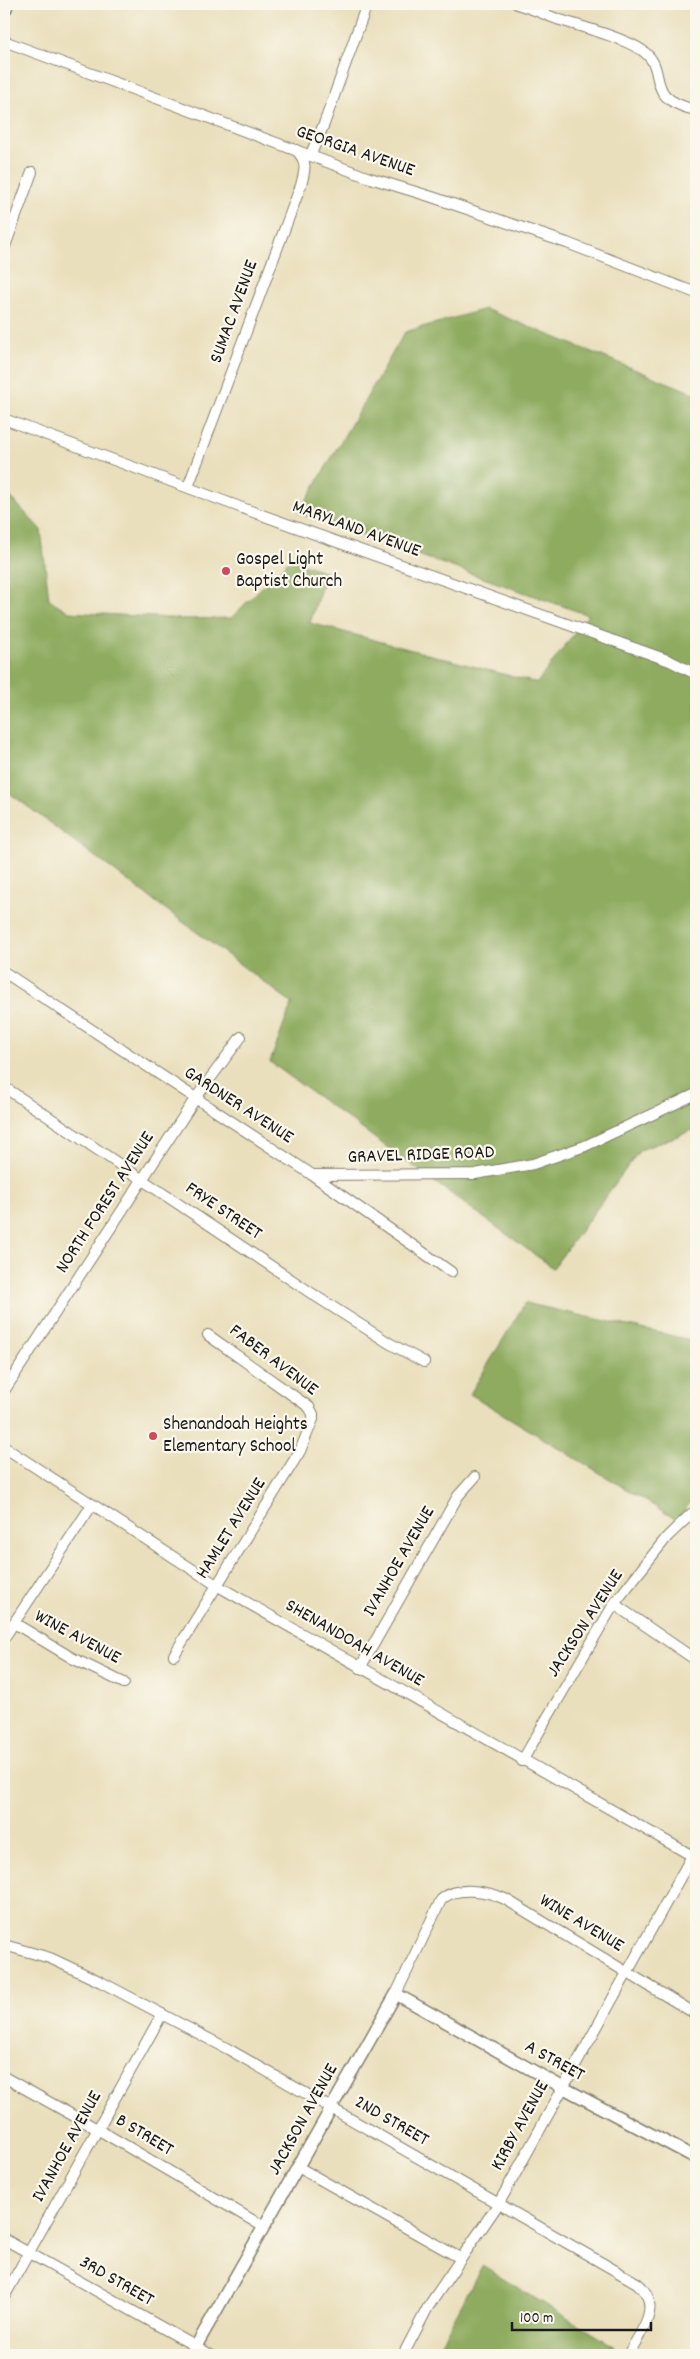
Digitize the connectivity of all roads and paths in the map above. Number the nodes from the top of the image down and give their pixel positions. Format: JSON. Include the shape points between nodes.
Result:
{"nodes":[{"id":1,"x":5,"y":4,"type":"edge"},
{"id":2,"x":367,"y":4,"type":"edge"},
{"id":3,"x":517,"y":4,"type":"edge"},
{"id":4,"x":4,"y":8,"type":"edge"},
{"id":5,"x":4,"y":41,"type":"edge"},
{"id":6,"x":695,"y":110,"type":"dead end"},
{"id":7,"x":295,"y":150,"type":"junction"},
{"id":8,"x":310,"y":156,"type":"junction"},
{"id":9,"x":32,"y":172,"type":"dead end"},
{"id":10,"x":4,"y":249,"type":"edge"},
{"id":11,"x":696,"y":293,"type":"edge"},
{"id":12,"x":4,"y":419,"type":"edge"},
{"id":13,"x":188,"y":488,"type":"junction"},
{"id":14,"x":696,"y":674,"type":"edge"},
{"id":15,"x":4,"y":972,"type":"edge"},
{"id":16,"x":241,"y":1037,"type":"dead end"},
{"id":17,"x":4,"y":1087,"type":"edge"},
{"id":18,"x":696,"y":1094,"type":"edge"},
{"id":19,"x":195,"y":1100,"type":"junction"},
{"id":20,"x":311,"y":1174,"type":"junction"},
{"id":21,"x":143,"y":1180,"type":"junction"},
{"id":22,"x":450,"y":1272,"type":"dead end"},
{"id":23,"x":208,"y":1335,"type":"dead end"},
{"id":24,"x":424,"y":1362,"type":"dead end"},
{"id":25,"x":4,"y":1391,"type":"edge"},
{"id":26,"x":313,"y":1419,"type":"joint"},
{"id":27,"x":4,"y":1447,"type":"edge"},
{"id":28,"x":475,"y":1477,"type":"dead end"},
{"id":29,"x":92,"y":1504,"type":"junction"},
{"id":30,"x":691,"y":1514,"type":"dead end"},
{"id":31,"x":218,"y":1586,"type":"junction"},
{"id":32,"x":614,"y":1604,"type":"junction"},
{"id":33,"x":14,"y":1623,"type":"junction"},
{"id":34,"x":4,"y":1638,"type":"edge"},
{"id":35,"x":174,"y":1655,"type":"dead end"},
{"id":36,"x":696,"y":1660,"type":"edge"},
{"id":37,"x":360,"y":1668,"type":"junction"},
{"id":38,"x":124,"y":1683,"type":"dead end"},
{"id":39,"x":522,"y":1761,"type":"junction"},
{"id":40,"x":694,"y":1857,"type":"edge"},
{"id":41,"x":441,"y":1900,"type":"joint"},
{"id":42,"x":4,"y":1945,"type":"edge"},
{"id":43,"x":627,"y":1972,"type":"junction"},
{"id":44,"x":396,"y":1994,"type":"junction"},
{"id":45,"x":162,"y":2014,"type":"junction"},
{"id":46,"x":696,"y":2014,"type":"edge"},
{"id":47,"x":4,"y":2077,"type":"edge"},
{"id":48,"x":562,"y":2087,"type":"junction"},
{"id":49,"x":330,"y":2108,"type":"junction"},
{"id":50,"x":99,"y":2130,"type":"junction"},
{"id":51,"x":696,"y":2158,"type":"edge"},
{"id":52,"x":298,"y":2167,"type":"junction"},
{"id":53,"x":499,"y":2202,"type":"junction"},
{"id":54,"x":264,"y":2227,"type":"junction"},
{"id":55,"x":4,"y":2239,"type":"edge"},
{"id":56,"x":29,"y":2253,"type":"junction"},
{"id":57,"x":460,"y":2258,"type":"junction"},
{"id":58,"x":4,"y":2297,"type":"edge"},
{"id":59,"x":194,"y":2351,"type":"edge"},
{"id":60,"x":211,"y":2355,"type":"edge"},
{"id":61,"x":403,"y":2355,"type":"edge"},
{"id":62,"x":628,"y":2355,"type":"edge"}],
"edges":[{"from":1,"to":4,"type":"main road"},
{"from":2,"to":8,"type":"street"},
{"from":3,"to":6,"type":"street","via":[[644,52],[654,65],[663,94],[673,103]]},
{"from":5,"to":7,"type":"street","name":"GEORGIA AVENUE"},
{"from":7,"to":8,"type":"street","name":"GEORGIA AVENUE"},
{"from":7,"to":13,"type":"street","name":"SUMAC AVENUE","via":[[304,162],[305,171]]},
{"from":8,"to":11,"type":"street","name":"GEORGIA AVENUE","via":[[558,240]]},
{"from":9,"to":10,"type":"street"},
{"from":12,"to":13,"type":"street","name":"MARYLAND AVENUE"},
{"from":13,"to":14,"type":"street","name":"MARYLAND AVENUE","via":[[670,661]]},
{"from":15,"to":19,"type":"street","name":"GARDNER AVENUE"},
{"from":16,"to":19,"type":"street","name":"NORTH FOREST AVENUE"},
{"from":17,"to":21,"type":"street","name":"FRYE STREET"},
{"from":18,"to":20,"type":"street","name":"GRAVEL RIDGE ROAD","via":[[552,1159],[501,1171],[429,1176]]},
{"from":19,"to":20,"type":"street","name":"GARDNER AVENUE"},
{"from":19,"to":21,"type":"street","name":"NORTH FOREST AVENUE"},
{"from":20,"to":22,"type":"street","name":"GARDNER AVENUE"},
{"from":21,"to":24,"type":"street","name":"FRYE STREET","via":[[317,1297]]},
{"from":21,"to":25,"type":"street","name":"NORTH FOREST AVENUE"},
{"from":23,"to":26,"type":"street","name":"FABER AVENUE","via":[[308,1407]]},
{"from":26,"to":31,"type":"street","name":"HAMLET AVENUE","via":[[300,1451]]},
{"from":27,"to":29,"type":"street","name":"SHENANDOAH AVENUE"},
{"from":28,"to":37,"type":"street","name":"IVANHOE AVENUE","via":[[458,1496]]},
{"from":29,"to":31,"type":"street","name":"SHENANDOAH AVENUE"},
{"from":29,"to":33,"type":"street"},
{"from":30,"to":32,"type":"street","name":"JACKSON AVENUE","via":[[667,1537]]},
{"from":31,"to":35,"type":"street","name":"HAMLET AVENUE"},
{"from":31,"to":37,"type":"street","name":"SHENANDOAH AVENUE"},
{"from":32,"to":36,"type":"street"},
{"from":32,"to":39,"type":"street","name":"JACKSON AVENUE"},
{"from":33,"to":34,"type":"street"},
{"from":33,"to":38,"type":"street","name":"WINE AVENUE","via":[[72,1658]]},
{"from":37,"to":39,"type":"street","name":"SHENANDOAH AVENUE"},
{"from":39,"to":40,"type":"street","name":"SHENANDOAH AVENUE"},
{"from":40,"to":43,"type":"street","name":"KIRBY AVENUE"},
{"from":41,"to":43,"type":"street","name":"WINE AVENUE","via":[[466,1890],[503,1897]]},
{"from":41,"to":44,"type":"street","name":"JACKSON AVENUE"},
{"from":42,"to":45,"type":"street","name":"2ND STREET","via":[[50,1958]]},
{"from":43,"to":46,"type":"street","name":"WINE AVENUE"},
{"from":43,"to":48,"type":"street","name":"KIRBY AVENUE"},
{"from":44,"to":48,"type":"street","name":"A STREET"},
{"from":44,"to":49,"type":"street","name":"JACKSON AVENUE"},
{"from":45,"to":49,"type":"street","name":"2ND STREET"},
{"from":45,"to":50,"type":"street","name":"IVANHOE AVENUE"},
{"from":47,"to":50,"type":"street","name":"B STREET"},
{"from":48,"to":51,"type":"street","name":"A STREET"},
{"from":48,"to":53,"type":"street","name":"KIRBY AVENUE"},
{"from":49,"to":52,"type":"street","name":"JACKSON AVENUE"},
{"from":49,"to":53,"type":"street","name":"2ND STREET"},
{"from":50,"to":54,"type":"street","name":"B STREET"},
{"from":50,"to":56,"type":"street","name":"IVANHOE AVENUE"},
{"from":52,"to":54,"type":"street","name":"JACKSON AVENUE"},
{"from":52,"to":57,"type":"street"},
{"from":53,"to":57,"type":"street","name":"KIRBY AVENUE"},
{"from":53,"to":62,"type":"street","name":"2ND STREET","via":[[646,2291],[650,2301],[648,2317]]},
{"from":54,"to":59,"type":"street","name":"JACKSON AVENUE"},
{"from":55,"to":56,"type":"street","name":"3RD STREET"},
{"from":56,"to":58,"type":"street","name":"IVANHOE AVENUE"},
{"from":56,"to":59,"type":"street","name":"3RD STREET"},
{"from":57,"to":61,"type":"street","name":"KIRBY AVENUE","via":[[428,2307]]},
{"from":59,"to":60,"type":"street","name":"3RD STREET"}]}
